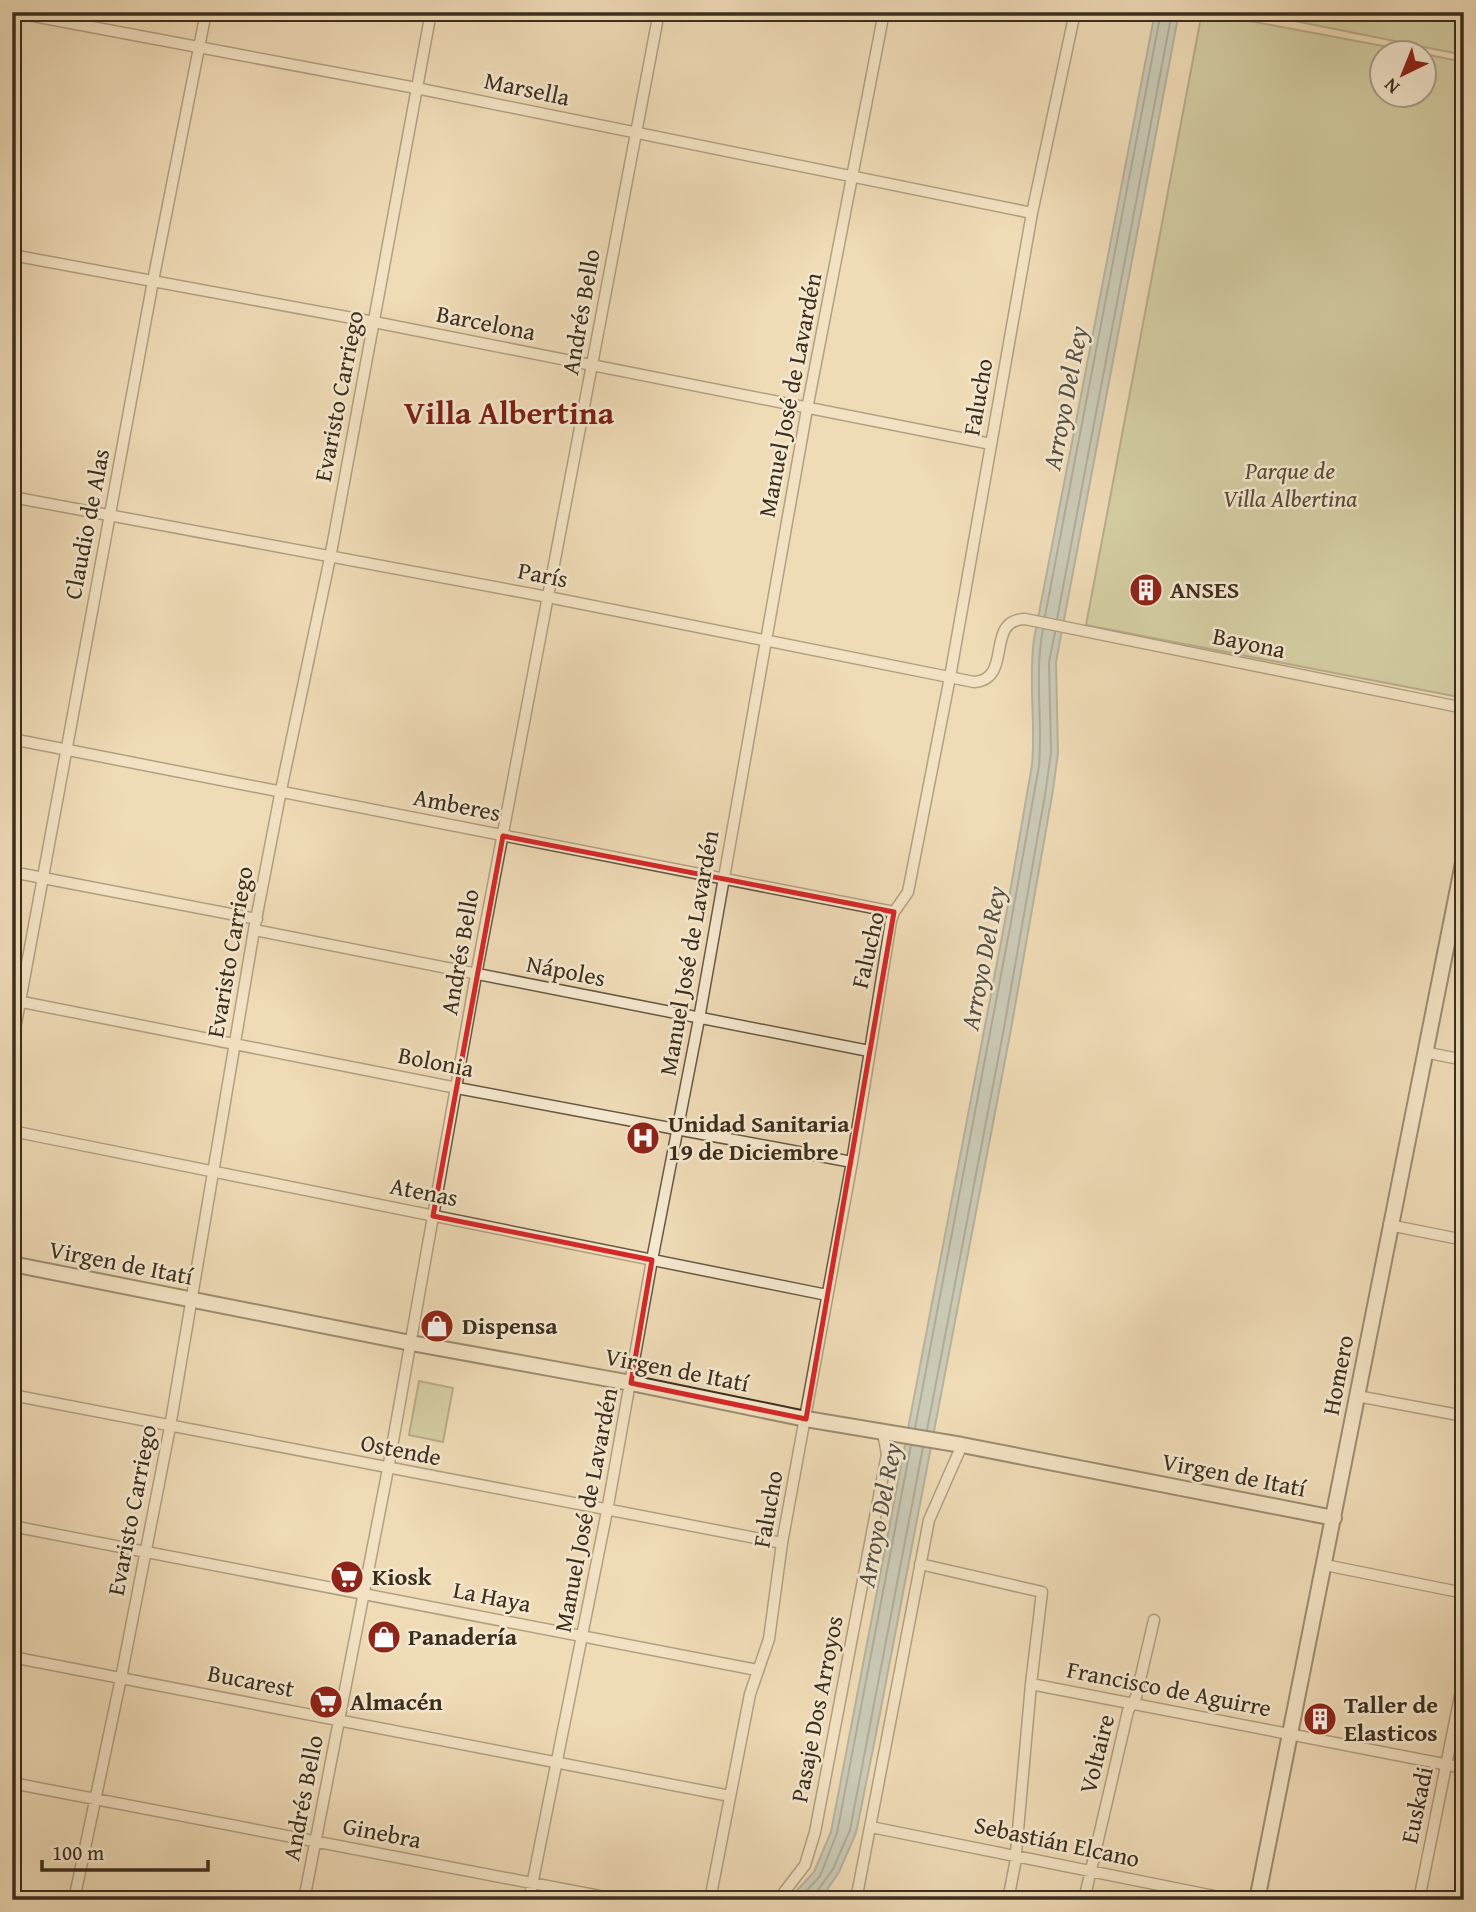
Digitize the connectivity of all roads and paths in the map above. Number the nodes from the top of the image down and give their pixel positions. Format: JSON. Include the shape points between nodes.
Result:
{"nodes":[{"id":1,"x":12,"y":12,"type":"edge"},
{"id":2,"x":206,"y":12,"type":"edge"},
{"id":3,"x":431,"y":12,"type":"edge"},
{"id":4,"x":659,"y":12,"type":"edge"},
{"id":5,"x":884,"y":12,"type":"edge"},
{"id":6,"x":1075,"y":12,"type":"edge"},
{"id":7,"x":200,"y":47,"type":"junction"},
{"id":8,"x":416,"y":88,"type":"junction"},
{"id":9,"x":635,"y":133,"type":"junction"},
{"id":10,"x":853,"y":175,"type":"junction"},
{"id":11,"x":1032,"y":213,"type":"junction"},
{"id":12,"x":12,"y":255,"type":"edge"},
{"id":13,"x":153,"y":281,"type":"junction"},
{"id":14,"x":374,"y":322,"type":"junction"},
{"id":15,"x":592,"y":366,"type":"junction"},
{"id":16,"x":807,"y":409,"type":"junction"},
{"id":17,"x":991,"y":444,"type":"junction"},
{"id":18,"x":12,"y":497,"type":"edge"},
{"id":19,"x":110,"y":516,"type":"junction"},
{"id":20,"x":330,"y":558,"type":"junction"},
{"id":21,"x":548,"y":597,"type":"junction"},
{"id":22,"x":1026,"y":619,"type":"joint"},
{"id":23,"x":766,"y":639,"type":"junction"},
{"id":24,"x":950,"y":677,"type":"junction"},
{"id":25,"x":1464,"y":708,"type":"edge"},
{"id":26,"x":12,"y":739,"type":"edge"},
{"id":27,"x":66,"y":749,"type":"junction"},
{"id":28,"x":281,"y":790,"type":"junction"},
{"id":29,"x":503,"y":836,"type":"junction"},
{"id":30,"x":1464,"y":858,"type":"edge"},
{"id":31,"x":12,"y":872,"type":"edge"},
{"id":32,"x":42,"y":878,"type":"junction"},
{"id":33,"x":724,"y":878,"type":"junction"},
{"id":34,"x":1461,"y":883,"type":"edge"},
{"id":35,"x":894,"y":912,"type":"junction"},
{"id":36,"x":257,"y":919,"type":"junction"},
{"id":37,"x":254,"y":930,"type":"junction"},
{"id":38,"x":476,"y":975,"type":"junction"},
{"id":39,"x":16,"y":1001,"type":"edge"},
{"id":40,"x":699,"y":1019,"type":"junction"},
{"id":41,"x":12,"y":1045,"type":"edge"},
{"id":42,"x":235,"y":1045,"type":"junction"},
{"id":43,"x":869,"y":1051,"type":"junction"},
{"id":44,"x":1424,"y":1052,"type":"junction"},
{"id":45,"x":1464,"y":1060,"type":"edge"},
{"id":46,"x":457,"y":1088,"type":"junction"},
{"id":47,"x":677,"y":1128,"type":"junction"},
{"id":48,"x":12,"y":1131,"type":"edge"},
{"id":49,"x":852,"y":1162,"type":"junction"},
{"id":50,"x":214,"y":1171,"type":"junction"},
{"id":51,"x":433,"y":1216,"type":"junction"},
{"id":52,"x":1389,"y":1225,"type":"junction"},
{"id":53,"x":1464,"y":1240,"type":"edge"},
{"id":54,"x":652,"y":1260,"type":"junction"},
{"id":55,"x":12,"y":1264,"type":"edge"},
{"id":56,"x":827,"y":1295,"type":"junction"},
{"id":57,"x":192,"y":1300,"type":"junction"},
{"id":58,"x":411,"y":1343,"type":"junction"},
{"id":59,"x":631,"y":1383,"type":"junction"},
{"id":60,"x":12,"y":1395,"type":"edge"},
{"id":61,"x":1357,"y":1396,"type":"junction"},
{"id":62,"x":1464,"y":1416,"type":"edge"},
{"id":63,"x":806,"y":1419,"type":"junction"},
{"id":64,"x":170,"y":1427,"type":"junction"},
{"id":65,"x":889,"y":1434,"type":"junction"},
{"id":66,"x":955,"y":1444,"type":"junction"},
{"id":67,"x":388,"y":1469,"type":"junction"},
{"id":68,"x":607,"y":1511,"type":"junction"},
{"id":69,"x":1334,"y":1518,"type":"junction"},
{"id":70,"x":12,"y":1526,"type":"edge"},
{"id":71,"x":782,"y":1543,"type":"junction"},
{"id":72,"x":144,"y":1553,"type":"junction"},
{"id":73,"x":920,"y":1564,"type":"junction"},
{"id":74,"x":1325,"y":1565,"type":"junction"},
{"id":75,"x":364,"y":1593,"type":"junction"},
{"id":76,"x":1464,"y":1594,"type":"edge"},
{"id":77,"x":1154,"y":1620,"type":"dead end"},
{"id":78,"x":583,"y":1637,"type":"junction"},
{"id":79,"x":12,"y":1657,"type":"edge"},
{"id":80,"x":757,"y":1670,"type":"junction"},
{"id":81,"x":1464,"y":1676,"type":"edge"},
{"id":82,"x":121,"y":1678,"type":"junction"},
{"id":83,"x":1031,"y":1684,"type":"junction"},
{"id":84,"x":1132,"y":1704,"type":"junction"},
{"id":85,"x":340,"y":1719,"type":"junction"},
{"id":86,"x":1291,"y":1733,"type":"junction"},
{"id":87,"x":558,"y":1762,"type":"junction"},
{"id":88,"x":1446,"y":1764,"type":"junction"},
{"id":89,"x":1464,"y":1768,"type":"edge"},
{"id":90,"x":12,"y":1783,"type":"edge"},
{"id":91,"x":730,"y":1796,"type":"junction"},
{"id":92,"x":94,"y":1800,"type":"junction"},
{"id":93,"x":872,"y":1827,"type":"junction"},
{"id":94,"x":315,"y":1841,"type":"junction"},
{"id":95,"x":1015,"y":1854,"type":"junction"},
{"id":96,"x":1090,"y":1870,"type":"junction"},
{"id":97,"x":532,"y":1883,"type":"junction"},
{"id":98,"x":74,"y":1900,"type":"edge"},
{"id":99,"x":304,"y":1900,"type":"edge"},
{"id":100,"x":529,"y":1900,"type":"edge"},
{"id":101,"x":620,"y":1900,"type":"edge"},
{"id":102,"x":710,"y":1900,"type":"edge"},
{"id":103,"x":778,"y":1900,"type":"edge"},
{"id":104,"x":856,"y":1900,"type":"edge"},
{"id":105,"x":1008,"y":1900,"type":"edge"},
{"id":106,"x":1084,"y":1900,"type":"edge"},
{"id":107,"x":1234,"y":1900,"type":"edge"},
{"id":108,"x":1257,"y":1900,"type":"edge"},
{"id":109,"x":1419,"y":1900,"type":"edge"}],
"edges":[{"from":1,"to":7,"type":"street","name":"Marsella"},
{"from":2,"to":7,"type":"street","name":"Claudio de Alas"},
{"from":3,"to":8,"type":"street","name":"Evaristo Carriego"},
{"from":4,"to":9,"type":"street","name":"Andrés Bello"},
{"from":5,"to":10,"type":"street","name":"Manuel José de Lavardén"},
{"from":6,"to":11,"type":"street","name":"Falucho"},
{"from":7,"to":8,"type":"street","name":"Marsella"},
{"from":7,"to":13,"type":"street","name":"Claudio de Alas"},
{"from":8,"to":9,"type":"street","name":"Marsella"},
{"from":8,"to":14,"type":"street","name":"Evaristo Carriego"},
{"from":9,"to":10,"type":"street","name":"Marsella"},
{"from":9,"to":15,"type":"street","name":"Andrés Bello"},
{"from":10,"to":11,"type":"street","name":"Marsella"},
{"from":10,"to":16,"type":"street","name":"Manuel José de Lavardén"},
{"from":11,"to":17,"type":"street","name":"Falucho"},
{"from":12,"to":13,"type":"street","name":"Barcelona"},
{"from":13,"to":14,"type":"street","name":"Barcelona"},
{"from":13,"to":19,"type":"street","name":"Claudio de Alas"},
{"from":14,"to":15,"type":"street","name":"Barcelona"},
{"from":14,"to":20,"type":"street","name":"Evaristo Carriego"},
{"from":15,"to":16,"type":"street","name":"Barcelona"},
{"from":15,"to":21,"type":"street","name":"Andrés Bello"},
{"from":16,"to":17,"type":"street","name":"Barcelona"},
{"from":16,"to":23,"type":"street","name":"Manuel José de Lavardén"},
{"from":17,"to":24,"type":"street","name":"Falucho"},
{"from":18,"to":19,"type":"street","name":"París"},
{"from":19,"to":20,"type":"street","name":"París"},
{"from":19,"to":27,"type":"street","name":"Claudio de Alas"},
{"from":20,"to":21,"type":"street","name":"París"},
{"from":20,"to":28,"type":"street","name":"Evaristo Carriego"},
{"from":21,"to":23,"type":"street","name":"París"},
{"from":21,"to":29,"type":"street","name":"Andrés Bello"},
{"from":22,"to":24,"type":"street","name":"París","via":[[1008,623],[989,677],[982,682]]},
{"from":22,"to":25,"type":"street","name":"Bayona"},
{"from":23,"to":24,"type":"street","name":"París"},
{"from":23,"to":33,"type":"street","name":"Manuel José de Lavardén"},
{"from":24,"to":35,"type":"street","name":"Falucho","via":[[908,892]]},
{"from":26,"to":27,"type":"street","name":"Amberes"},
{"from":27,"to":28,"type":"street","name":"Amberes"},
{"from":27,"to":32,"type":"street","name":"Claudio de Alas"},
{"from":28,"to":29,"type":"street","name":"Amberes"},
{"from":28,"to":36,"type":"street","name":"Evaristo Carriego"},
{"from":29,"to":33,"type":"street","name":"Amberes"},
{"from":29,"to":38,"type":"street","name":"Andrés Bello"},
{"from":30,"to":34,"type":"street","name":"Homero"},
{"from":31,"to":32,"type":"street"},
{"from":32,"to":36,"type":"street"},
{"from":32,"to":39,"type":"street","name":"Claudio de Alas"},
{"from":33,"to":35,"type":"street","name":"Amberes"},
{"from":33,"to":40,"type":"street","name":"Manuel José de Lavardén"},
{"from":34,"to":44,"type":"street","name":"Homero"},
{"from":35,"to":43,"type":"street","name":"Falucho"},
{"from":36,"to":37,"type":"street","name":"Evaristo Carriego"},
{"from":37,"to":38,"type":"street","name":"Nápoles"},
{"from":37,"to":42,"type":"street","name":"Evaristo Carriego"},
{"from":38,"to":40,"type":"street","name":"Nápoles"},
{"from":38,"to":46,"type":"street","name":"Andrés Bello"},
{"from":39,"to":41,"type":"street","name":"Claudio de Alas"},
{"from":39,"to":42,"type":"street","name":"Bolonia"},
{"from":40,"to":43,"type":"street","name":"Nápoles"},
{"from":40,"to":47,"type":"street","name":"Manuel José de Lavardén"},
{"from":42,"to":46,"type":"street","name":"Bolonia"},
{"from":42,"to":50,"type":"street","name":"Evaristo Carriego"},
{"from":43,"to":49,"type":"street","name":"Falucho"},
{"from":44,"to":45,"type":"street"},
{"from":44,"to":52,"type":"street","name":"Homero"},
{"from":46,"to":47,"type":"street","name":"Bolonia"},
{"from":46,"to":51,"type":"street","name":"Andrés Bello"},
{"from":47,"to":49,"type":"street","name":"Bolonia"},
{"from":47,"to":54,"type":"street","name":"Manuel José de Lavardén"},
{"from":48,"to":50,"type":"street","name":"Atenas"},
{"from":49,"to":56,"type":"street","name":"Falucho"},
{"from":50,"to":51,"type":"street","name":"Atenas"},
{"from":50,"to":57,"type":"street","name":"Evaristo Carriego"},
{"from":51,"to":54,"type":"street","name":"Atenas"},
{"from":51,"to":58,"type":"street","name":"Andrés Bello"},
{"from":52,"to":53,"type":"street"},
{"from":52,"to":61,"type":"street","name":"Homero"},
{"from":54,"to":56,"type":"street","name":"Atenas"},
{"from":54,"to":59,"type":"street","name":"Manuel José de Lavardén"},
{"from":55,"to":57,"type":"street","name":"Virgen de Itatí"},
{"from":56,"to":63,"type":"street","name":"Falucho"},
{"from":57,"to":58,"type":"street","name":"Virgen de Itatí"},
{"from":57,"to":64,"type":"street","name":"Evaristo Carriego"},
{"from":58,"to":59,"type":"street","name":"Virgen de Itatí"},
{"from":58,"to":67,"type":"street","name":"Andrés Bello"},
{"from":59,"to":63,"type":"street","name":"Virgen de Itatí"},
{"from":59,"to":68,"type":"street","name":"Manuel José de Lavardén"},
{"from":60,"to":64,"type":"street","name":"Ostende"},
{"from":61,"to":62,"type":"street"},
{"from":61,"to":69,"type":"street","name":"Homero"},
{"from":63,"to":65,"type":"street","name":"Virgen de Itatí"},
{"from":63,"to":71,"type":"street","name":"Falucho"},
{"from":64,"to":67,"type":"street","name":"Ostende"},
{"from":64,"to":72,"type":"street","name":"Evaristo Carriego"},
{"from":65,"to":66,"type":"street","name":"Virgen de Itatí"},
{"from":65,"to":103,"type":"street","name":"Pasaje Dos Arroyos","via":[[815,1832],[805,1865]]},
{"from":66,"to":69,"type":"street","name":"Virgen de Itatí"},
{"from":66,"to":73,"type":"street"},
{"from":67,"to":68,"type":"street","name":"Ostende"},
{"from":67,"to":75,"type":"street","name":"Andrés Bello"},
{"from":68,"to":71,"type":"street","name":"Ostende"},
{"from":68,"to":78,"type":"street","name":"Manuel José de Lavardén"},
{"from":69,"to":74,"type":"street","name":"Homero"},
{"from":70,"to":72,"type":"street","name":"La Haya"},
{"from":71,"to":80,"type":"street","name":"Falucho","via":[[769,1639]]},
{"from":72,"to":75,"type":"street","name":"La Haya"},
{"from":72,"to":82,"type":"street","name":"Evaristo Carriego"},
{"from":73,"to":83,"type":"street","via":[[1042,1592]]},
{"from":73,"to":93,"type":"street"},
{"from":74,"to":76,"type":"street"},
{"from":74,"to":86,"type":"street","name":"Homero"},
{"from":75,"to":78,"type":"street","name":"La Haya"},
{"from":75,"to":85,"type":"street","name":"Andrés Bello"},
{"from":77,"to":84,"type":"street","name":"Voltaire"},
{"from":78,"to":80,"type":"street","name":"La Haya"},
{"from":78,"to":87,"type":"street","name":"Manuel José de Lavardén"},
{"from":79,"to":82,"type":"street","name":"Bucarest"},
{"from":80,"to":91,"type":"street","name":"Falucho"},
{"from":81,"to":88,"type":"street","name":"Euskadi"},
{"from":82,"to":85,"type":"street","name":"Bucarest"},
{"from":82,"to":92,"type":"street","name":"Evaristo Carriego"},
{"from":83,"to":84,"type":"street","name":"Francisco de Aguirre"},
{"from":83,"to":95,"type":"street"},
{"from":84,"to":86,"type":"street","name":"Francisco de Aguirre"},
{"from":84,"to":96,"type":"street","name":"Voltaire"},
{"from":85,"to":87,"type":"street","name":"Bucarest"},
{"from":85,"to":94,"type":"street","name":"Andrés Bello"},
{"from":86,"to":88,"type":"street","name":"Francisco de Aguirre"},
{"from":86,"to":108,"type":"street","name":"Homero"},
{"from":87,"to":91,"type":"street","name":"Bucarest"},
{"from":87,"to":97,"type":"street","name":"Manuel José de Lavardén"},
{"from":88,"to":89,"type":"street","name":"Francisco de Aguirre"},
{"from":88,"to":109,"type":"street","name":"Euskadi"},
{"from":90,"to":92,"type":"street","name":"Ginebra"},
{"from":91,"to":102,"type":"street","name":"Falucho"},
{"from":92,"to":94,"type":"street","name":"Ginebra"},
{"from":92,"to":98,"type":"street","name":"Evaristo Carriego"},
{"from":93,"to":95,"type":"street","name":"Sebastián Elcano"},
{"from":93,"to":104,"type":"street"},
{"from":94,"to":97,"type":"street","name":"Ginebra"},
{"from":94,"to":99,"type":"street","name":"Andrés Bello"},
{"from":95,"to":96,"type":"street","name":"Sebastián Elcano"},
{"from":95,"to":105,"type":"street"},
{"from":96,"to":106,"type":"street","name":"Voltaire"},
{"from":96,"to":107,"type":"street","name":"Sebastián Elcano"},
{"from":97,"to":100,"type":"street","name":"Manuel José de Lavardén"},
{"from":97,"to":101,"type":"street","name":"Ginebra"}]}
